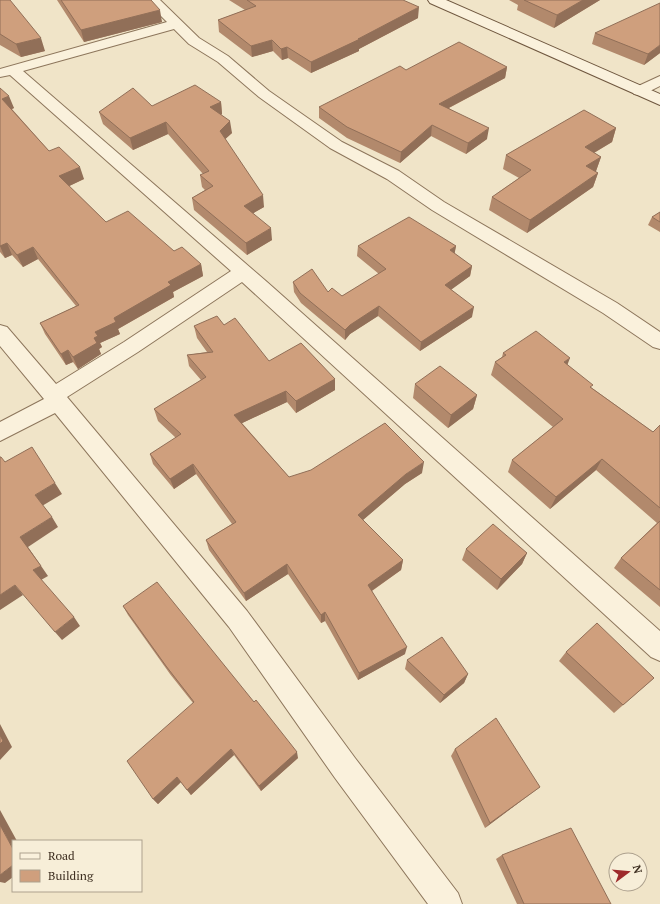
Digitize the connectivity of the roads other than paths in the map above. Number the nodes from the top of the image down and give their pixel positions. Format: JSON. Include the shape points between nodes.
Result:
{"nodes":[{"id":1,"x":152,"y":0,"type":"edge"},
{"id":2,"x":435,"y":0,"type":"edge"},
{"id":3,"x":176,"y":24,"type":"junction"},
{"id":4,"x":6,"y":72,"type":"edge"},
{"id":5,"x":660,"y":80,"type":"edge"},
{"id":6,"x":639,"y":91,"type":"junction"},
{"id":7,"x":660,"y":100,"type":"edge"},
{"id":8,"x":243,"y":272,"type":"junction"},
{"id":9,"x":0,"y":332,"type":"edge"},
{"id":10,"x":660,"y":342,"type":"edge"},
{"id":11,"x":56,"y":398,"type":"junction"},
{"id":12,"x":0,"y":432,"type":"edge"},
{"id":13,"x":660,"y":648,"type":"edge"},
{"id":14,"x":447,"y":904,"type":"edge"}],
"edges":[{"from":1,"to":3,"type":"street"},
{"from":2,"to":6,"type":"street"},
{"from":3,"to":4,"type":"street"},
{"from":3,"to":10,"type":"street","via":[[194,41],[223,59],[264,94],[336,145],[393,175],[438,206],[610,308]]},
{"from":4,"to":8,"type":"street"},
{"from":5,"to":6,"type":"street"},
{"from":6,"to":7,"type":"street"},
{"from":8,"to":11,"type":"street"},
{"from":8,"to":13,"type":"street"},
{"from":9,"to":11,"type":"street"},
{"from":11,"to":12,"type":"street"},
{"from":11,"to":14,"type":"street","via":[[238,619]]}]}
